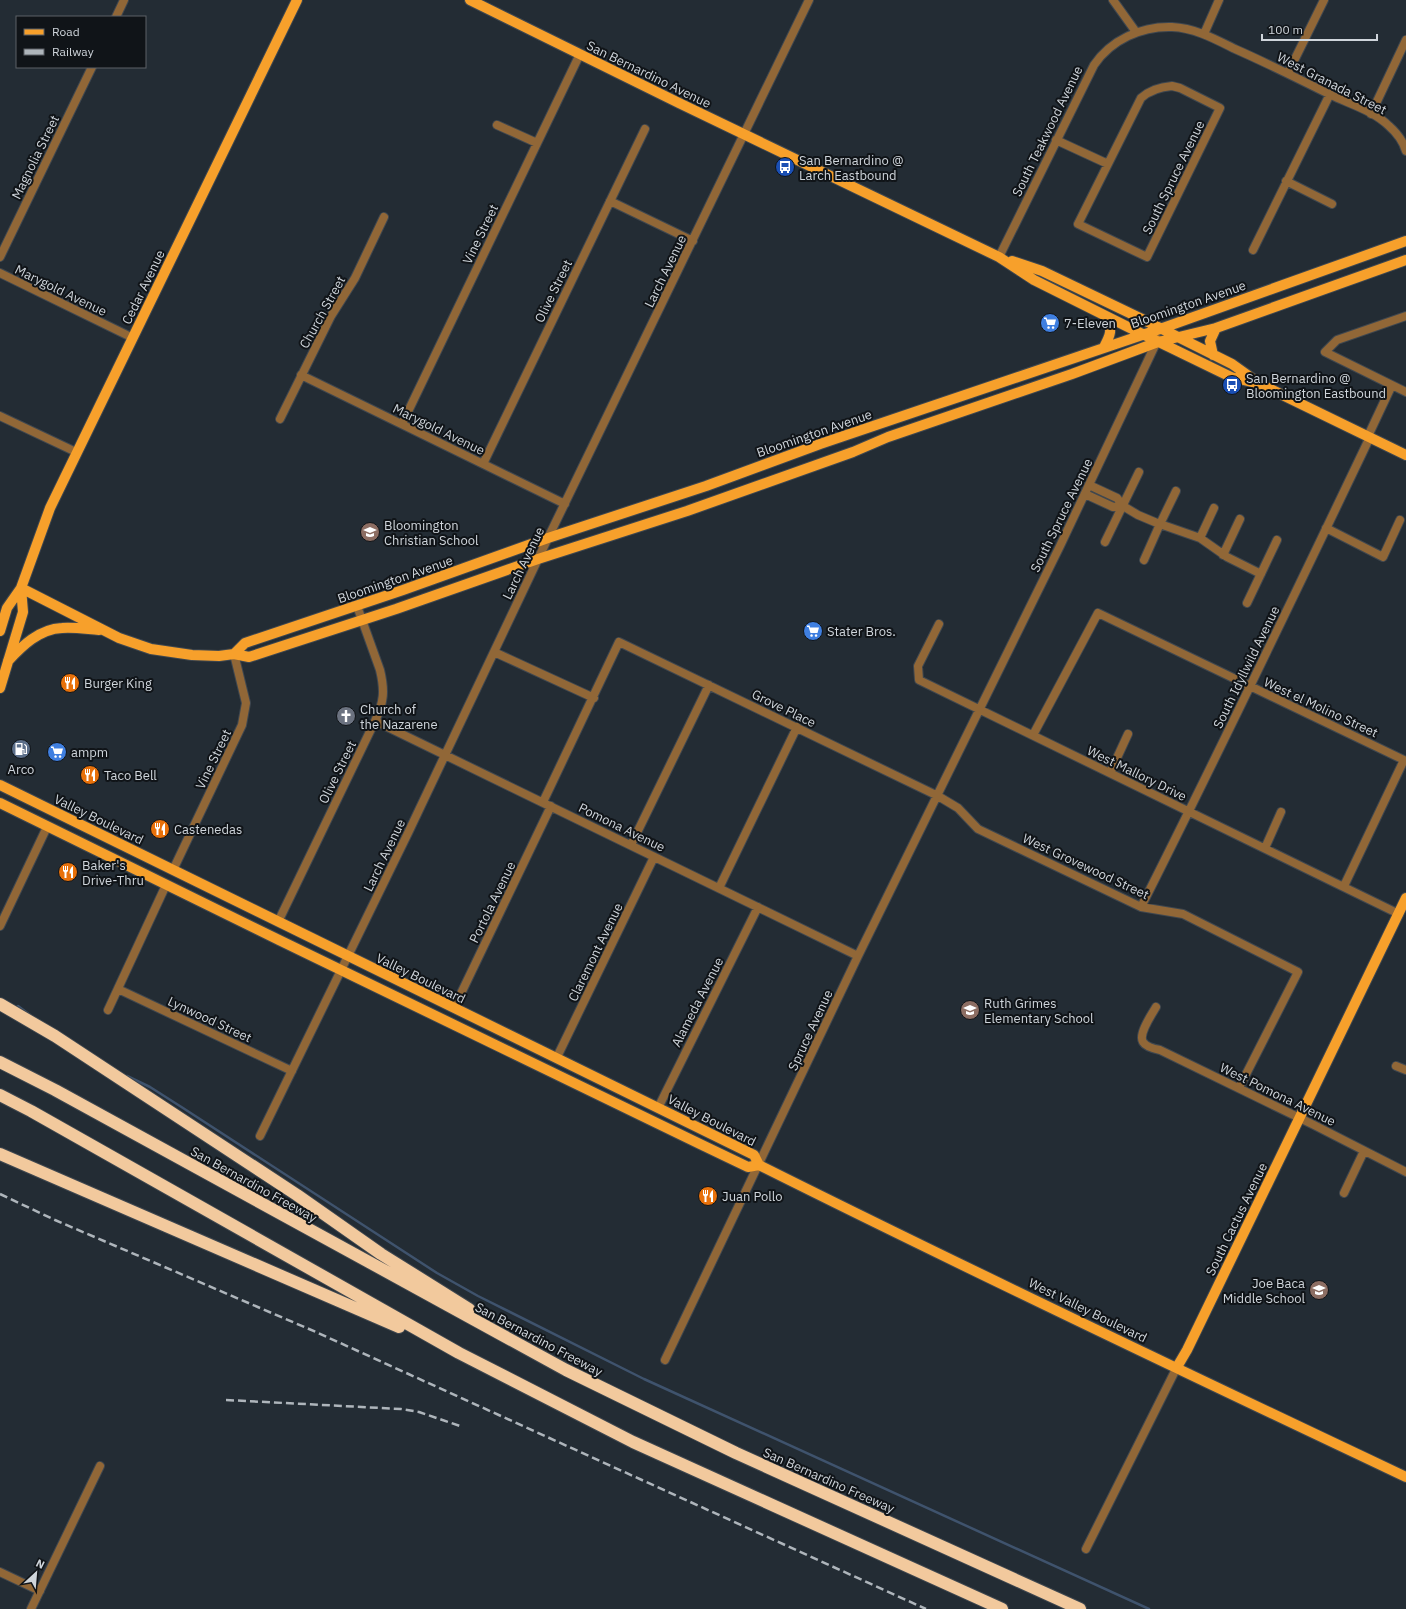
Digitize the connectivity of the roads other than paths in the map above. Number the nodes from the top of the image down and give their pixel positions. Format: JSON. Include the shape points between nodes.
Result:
{"nodes":[{"id":1,"x":124,"y":0,"type":"edge"},
{"id":2,"x":297,"y":0,"type":"edge"},
{"id":3,"x":470,"y":0,"type":"edge"},
{"id":4,"x":809,"y":0,"type":"edge"},
{"id":5,"x":1113,"y":0,"type":"edge"},
{"id":6,"x":1219,"y":0,"type":"edge"},
{"id":7,"x":1324,"y":0,"type":"edge"},
{"id":8,"x":116,"y":16,"type":"edge"},
{"id":9,"x":1136,"y":32,"type":"junction"},
{"id":10,"x":1204,"y":34,"type":"junction"},
{"id":11,"x":1406,"y":40,"type":"edge"},
{"id":12,"x":580,"y":54,"type":"junction"},
{"id":13,"x":92,"y":68,"type":"edge"},
{"id":14,"x":1288,"y":73,"type":"junction"},
{"id":15,"x":1330,"y":94,"type":"junction"},
{"id":16,"x":1371,"y":114,"type":"junction"},
{"id":17,"x":497,"y":125,"type":"dead end"},
{"id":18,"x":645,"y":129,"type":"dead end"},
{"id":19,"x":744,"y":134,"type":"junction"},
{"id":20,"x":1056,"y":140,"type":"junction"},
{"id":21,"x":537,"y":144,"type":"junction"},
{"id":22,"x":1406,"y":151,"type":"edge"},
{"id":23,"x":1108,"y":164,"type":"junction"},
{"id":24,"x":1286,"y":181,"type":"junction"},
{"id":25,"x":610,"y":201,"type":"junction"},
{"id":26,"x":1332,"y":204,"type":"dead end"},
{"id":27,"x":384,"y":217,"type":"dead end"},
{"id":28,"x":1406,"y":240,"type":"edge"},
{"id":29,"x":693,"y":241,"type":"junction"},
{"id":30,"x":1253,"y":250,"type":"dead end"},
{"id":31,"x":0,"y":257,"type":"edge"},
{"id":32,"x":999,"y":257,"type":"junction"},
{"id":33,"x":1406,"y":260,"type":"edge"},
{"id":34,"x":0,"y":273,"type":"edge"},
{"id":35,"x":1406,"y":316,"type":"edge"},
{"id":36,"x":1107,"y":317,"type":"junction"},
{"id":37,"x":1216,"y":328,"type":"junction"},
{"id":38,"x":1160,"y":329,"type":"junction"},
{"id":39,"x":1142,"y":334,"type":"junction"},
{"id":40,"x":133,"y":338,"type":"junction"},
{"id":41,"x":1179,"y":338,"type":"junction"},
{"id":42,"x":1158,"y":342,"type":"junction"},
{"id":43,"x":1104,"y":347,"type":"junction"},
{"id":44,"x":1213,"y":355,"type":"junction"},
{"id":45,"x":301,"y":375,"type":"junction"},
{"id":46,"x":1260,"y":384,"type":"junction"},
{"id":47,"x":1392,"y":386,"type":"junction"},
{"id":48,"x":1406,"y":392,"type":"edge"},
{"id":49,"x":934,"y":405,"type":"junction"},
{"id":50,"x":0,"y":416,"type":"edge"},
{"id":51,"x":280,"y":419,"type":"dead end"},
{"id":52,"x":402,"y":424,"type":"junction"},
{"id":53,"x":888,"y":437,"type":"junction"},
{"id":54,"x":1369,"y":437,"type":"junction"},
{"id":55,"x":76,"y":452,"type":"junction"},
{"id":56,"x":1406,"y":455,"type":"edge"},
{"id":57,"x":483,"y":464,"type":"junction"},
{"id":58,"x":759,"y":466,"type":"junction"},
{"id":59,"x":1139,"y":472,"type":"dead end"},
{"id":60,"x":764,"y":483,"type":"junction"},
{"id":61,"x":1089,"y":485,"type":"junction"},
{"id":62,"x":1176,"y":491,"type":"dead end"},
{"id":63,"x":1085,"y":494,"type":"junction"},
{"id":64,"x":565,"y":504,"type":"junction"},
{"id":65,"x":1123,"y":506,"type":"junction"},
{"id":66,"x":1214,"y":508,"type":"dead end"},
{"id":67,"x":1240,"y":520,"type":"dead end"},
{"id":68,"x":1400,"y":520,"type":"dead end"},
{"id":69,"x":1160,"y":524,"type":"junction"},
{"id":70,"x":1326,"y":528,"type":"junction"},
{"id":71,"x":548,"y":538,"type":"junction"},
{"id":72,"x":1200,"y":538,"type":"junction"},
{"id":73,"x":1277,"y":540,"type":"dead end"},
{"id":74,"x":1105,"y":542,"type":"dead end"},
{"id":75,"x":1223,"y":555,"type":"junction"},
{"id":76,"x":538,"y":559,"type":"junction"},
{"id":77,"x":1144,"y":560,"type":"dead end"},
{"id":78,"x":1261,"y":574,"type":"junction"},
{"id":79,"x":21,"y":588,"type":"junction"},
{"id":80,"x":1247,"y":603,"type":"dead end"},
{"id":81,"x":357,"y":606,"type":"junction"},
{"id":82,"x":361,"y":620,"type":"junction"},
{"id":83,"x":939,"y":624,"type":"dead end"},
{"id":84,"x":104,"y":630,"type":"junction"},
{"id":85,"x":0,"y":631,"type":"edge"},
{"id":86,"x":619,"y":642,"type":"joint"},
{"id":87,"x":494,"y":652,"type":"junction"},
{"id":88,"x":234,"y":654,"type":"junction"},
{"id":89,"x":8,"y":661,"type":"junction"},
{"id":90,"x":709,"y":685,"type":"junction"},
{"id":91,"x":1250,"y":687,"type":"junction"},
{"id":92,"x":0,"y":688,"type":"edge"},
{"id":93,"x":594,"y":698,"type":"junction"},
{"id":94,"x":980,"y":711,"type":"junction"},
{"id":95,"x":375,"y":721,"type":"junction"},
{"id":96,"x":796,"y":727,"type":"junction"},
{"id":97,"x":1128,"y":734,"type":"dead end"},
{"id":98,"x":1033,"y":735,"type":"junction"},
{"id":99,"x":446,"y":754,"type":"junction"},
{"id":100,"x":1110,"y":773,"type":"junction"},
{"id":101,"x":0,"y":785,"type":"edge"},
{"id":102,"x":938,"y":796,"type":"junction"},
{"id":103,"x":0,"y":803,"type":"edge"},
{"id":104,"x":547,"y":804,"type":"junction"},
{"id":105,"x":1189,"y":812,"type":"junction"},
{"id":106,"x":1282,"y":812,"type":"dead end"},
{"id":107,"x":47,"y":827,"type":"junction"},
{"id":108,"x":631,"y":845,"type":"junction"},
{"id":109,"x":1265,"y":848,"type":"junction"},
{"id":110,"x":654,"y":857,"type":"junction"},
{"id":111,"x":173,"y":870,"type":"junction"},
{"id":112,"x":166,"y":885,"type":"junction"},
{"id":113,"x":1344,"y":886,"type":"junction"},
{"id":114,"x":719,"y":888,"type":"junction"},
{"id":115,"x":1406,"y":898,"type":"edge"},
{"id":116,"x":758,"y":907,"type":"junction"},
{"id":117,"x":1141,"y":907,"type":"junction"},
{"id":118,"x":1399,"y":914,"type":"junction"},
{"id":119,"x":278,"y":922,"type":"junction"},
{"id":120,"x":0,"y":926,"type":"edge"},
{"id":121,"x":348,"y":956,"type":"junction"},
{"id":122,"x":858,"y":956,"type":"junction"},
{"id":123,"x":342,"y":970,"type":"junction"},
{"id":124,"x":118,"y":989,"type":"junction"},
{"id":125,"x":0,"y":1004,"type":"edge"},
{"id":126,"x":1156,"y":1006,"type":"dead end"},
{"id":127,"x":454,"y":1008,"type":"junction"},
{"id":128,"x":108,"y":1010,"type":"dead end"},
{"id":129,"x":557,"y":1058,"type":"junction"},
{"id":130,"x":0,"y":1062,"type":"edge"},
{"id":131,"x":1396,"y":1066,"type":"dead end"},
{"id":132,"x":1406,"y":1070,"type":"edge"},
{"id":133,"x":292,"y":1071,"type":"junction"},
{"id":134,"x":1239,"y":1088,"type":"junction"},
{"id":135,"x":0,"y":1095,"type":"edge"},
{"id":136,"x":658,"y":1108,"type":"junction"},
{"id":137,"x":1300,"y":1118,"type":"junction"},
{"id":138,"x":260,"y":1136,"type":"dead end"},
{"id":139,"x":1364,"y":1150,"type":"junction"},
{"id":140,"x":0,"y":1154,"type":"edge"},
{"id":141,"x":759,"y":1165,"type":"junction"},
{"id":142,"x":1406,"y":1172,"type":"edge"},
{"id":143,"x":1344,"y":1193,"type":"dead end"},
{"id":144,"x":459,"y":1353,"type":"junction"},
{"id":145,"x":665,"y":1360,"type":"dead end"},
{"id":146,"x":558,"y":1366,"type":"junction"},
{"id":147,"x":1177,"y":1367,"type":"junction"},
{"id":148,"x":100,"y":1466,"type":"dead end"},
{"id":149,"x":1406,"y":1477,"type":"edge"},
{"id":150,"x":1086,"y":1549,"type":"dead end"},
{"id":151,"x":0,"y":1572,"type":"edge"},
{"id":152,"x":40,"y":1591,"type":"junction"},
{"id":153,"x":31,"y":1609,"type":"edge"},
{"id":154,"x":1002,"y":1609,"type":"edge"},
{"id":155,"x":1080,"y":1609,"type":"edge"}],
"edges":[{"from":1,"to":8,"type":"street"},
{"from":2,"to":40,"type":"main road","name":"Cedar Avenue"},
{"from":3,"to":12,"type":"main road","name":"San Bernardino Avenue"},
{"from":4,"to":19,"type":"street","name":"Larch Avenue"},
{"from":5,"to":9,"type":"street"},
{"from":6,"to":10,"type":"street"},
{"from":7,"to":14,"type":"street"},
{"from":9,"to":10,"type":"street","name":"West Granada Street","via":[[1172,27]]},
{"from":9,"to":20,"type":"street","name":"South Teakwood Avenue","via":[[1113,46],[1096,62]]},
{"from":10,"to":14,"type":"street","name":"West Granada Street"},
{"from":11,"to":16,"type":"street"},
{"from":12,"to":19,"type":"main road","name":"San Bernardino Avenue"},
{"from":12,"to":21,"type":"street","name":"Vine Street"},
{"from":13,"to":31,"type":"street","name":"Magnolia Street"},
{"from":14,"to":15,"type":"street","name":"West Granada Street"},
{"from":15,"to":16,"type":"street","name":"West Granada Street"},
{"from":15,"to":24,"type":"street"},
{"from":16,"to":22,"type":"street","name":"West Granada Street","via":[[1389,125],[1404,143]]},
{"from":17,"to":21,"type":"street"},
{"from":18,"to":25,"type":"street","name":"Olive Street"},
{"from":19,"to":29,"type":"street","name":"Larch Avenue"},
{"from":19,"to":32,"type":"main road","name":"San Bernardino Avenue"},
{"from":20,"to":23,"type":"street"},
{"from":20,"to":32,"type":"street","name":"South Teakwood Avenue"},
{"from":21,"to":52,"type":"street","name":"Vine Street"},
{"from":23,"to":23,"type":"street","name":"South Spruce Avenue","via":[[1078,224],[1147,257],[1220,108],[1172,86],[1148,92],[1141,98]]},
{"from":24,"to":26,"type":"street"},
{"from":24,"to":30,"type":"street"},
{"from":25,"to":29,"type":"street"},
{"from":25,"to":57,"type":"street","name":"Olive Street"},
{"from":27,"to":45,"type":"street","name":"Church Street","via":[[355,278],[331,316]]},
{"from":28,"to":38,"type":"main road","name":"Bloomington Avenue"},
{"from":29,"to":64,"type":"street","name":"Larch Avenue"},
{"from":32,"to":36,"type":"main road","via":[[1034,280]]},
{"from":32,"to":38,"type":"main road","via":[[1042,271]]},
{"from":33,"to":37,"type":"main road","name":"Bloomington Avenue"},
{"from":34,"to":40,"type":"street","name":"Marygold Avenue"},
{"from":35,"to":47,"type":"street","via":[[1337,340],[1325,352]]},
{"from":36,"to":39,"type":"main road"},
{"from":36,"to":43,"type":"main road","via":[[1111,327]]},
{"from":37,"to":41,"type":"main road","name":"Bloomington Avenue"},
{"from":37,"to":44,"type":"main road","via":[[1210,341]]},
{"from":38,"to":39,"type":"main road","name":"Bloomington Avenue"},
{"from":38,"to":41,"type":"main road"},
{"from":38,"to":42,"type":"street","name":"South Spruce Avenue"},
{"from":39,"to":42,"type":"main road"},
{"from":39,"to":43,"type":"main road","name":"Bloomington Avenue"},
{"from":40,"to":55,"type":"main road","name":"Cedar Avenue"},
{"from":41,"to":42,"type":"main road","name":"Bloomington Avenue"},
{"from":41,"to":44,"type":"main road"},
{"from":42,"to":46,"type":"main road","via":[[1231,377]]},
{"from":42,"to":53,"type":"main road","name":"Bloomington Avenue"},
{"from":42,"to":61,"type":"street","name":"South Spruce Avenue"},
{"from":43,"to":49,"type":"main road","name":"Bloomington Avenue"},
{"from":44,"to":46,"type":"main road","via":[[1232,364]]},
{"from":45,"to":51,"type":"street","name":"Church Street"},
{"from":45,"to":52,"type":"street","name":"Marygold Avenue"},
{"from":46,"to":54,"type":"main road"},
{"from":47,"to":48,"type":"street"},
{"from":47,"to":54,"type":"street","name":"South Idyllwild Avenue"},
{"from":49,"to":53,"type":"main road","via":[[935,411],[932,414],[906,424]]},
{"from":49,"to":58,"type":"main road","name":"Bloomington Avenue"},
{"from":50,"to":55,"type":"street"},
{"from":52,"to":57,"type":"street","name":"Marygold Avenue"},
{"from":53,"to":60,"type":"main road","name":"Bloomington Avenue"},
{"from":54,"to":56,"type":"main road"},
{"from":54,"to":70,"type":"street","name":"South Idyllwild Avenue"},
{"from":55,"to":79,"type":"main road","name":"Cedar Avenue","via":[[50,508]]},
{"from":57,"to":64,"type":"street","name":"Marygold Avenue"},
{"from":58,"to":60,"type":"main road"},
{"from":58,"to":71,"type":"main road","name":"Bloomington Avenue"},
{"from":59,"to":65,"type":"street"},
{"from":60,"to":76,"type":"main road","name":"Bloomington Avenue"},
{"from":61,"to":63,"type":"street","name":"South Spruce Avenue"},
{"from":61,"to":65,"type":"street","via":[[1117,498]]},
{"from":62,"to":69,"type":"street"},
{"from":63,"to":65,"type":"street","via":[[1114,507]]},
{"from":63,"to":94,"type":"street","name":"South Spruce Avenue"},
{"from":64,"to":71,"type":"street","name":"Larch Avenue"},
{"from":65,"to":69,"type":"street"},
{"from":65,"to":74,"type":"street"},
{"from":66,"to":72,"type":"street"},
{"from":67,"to":75,"type":"street"},
{"from":68,"to":70,"type":"street","via":[[1383,557]]},
{"from":69,"to":72,"type":"street"},
{"from":69,"to":77,"type":"street"},
{"from":70,"to":91,"type":"street","name":"South Idyllwild Avenue"},
{"from":71,"to":76,"type":"street","name":"Larch Avenue"},
{"from":71,"to":81,"type":"main road","name":"Bloomington Avenue"},
{"from":72,"to":75,"type":"street"},
{"from":73,"to":78,"type":"street"},
{"from":75,"to":78,"type":"street"},
{"from":76,"to":82,"type":"main road","name":"Bloomington Avenue"},
{"from":76,"to":87,"type":"street","name":"Larch Avenue"},
{"from":78,"to":80,"type":"street"},
{"from":79,"to":84,"type":"main road","name":"Bloomington Avenue"},
{"from":79,"to":85,"type":"main road","name":"Cedar Avenue","via":[[7,608]]},
{"from":79,"to":89,"type":"main road","name":"Cedar Avenue","via":[[23,612]]},
{"from":81,"to":82,"type":"street","name":"Olive Street"},
{"from":81,"to":88,"type":"main road","name":"Bloomington Avenue","via":[[245,643]]},
{"from":82,"to":88,"type":"main road","name":"Bloomington Avenue","via":[[249,657]]},
{"from":82,"to":95,"type":"street","name":"Olive Street","via":[[383,681],[383,700]]},
{"from":83,"to":94,"type":"street","name":"West Mallory Drive","via":[[918,666],[919,680]]},
{"from":84,"to":88,"type":"main road","name":"Bloomington Avenue","via":[[135,644],[172,653],[206,656]]},
{"from":84,"to":89,"type":"main road","via":[[60,628],[50,631],[25,644]]},
{"from":86,"to":90,"type":"street","name":"Grove Place"},
{"from":86,"to":93,"type":"street","name":"Portola Avenue"},
{"from":87,"to":93,"type":"street"},
{"from":87,"to":99,"type":"street","name":"Larch Avenue"},
{"from":88,"to":111,"type":"street","name":"Vine Street","via":[[246,703],[242,725]]},
{"from":89,"to":92,"type":"main road","name":"Cedar Avenue"},
{"from":90,"to":96,"type":"street","name":"Grove Place"},
{"from":90,"to":108,"type":"street"},
{"from":91,"to":98,"type":"street","name":"West el Molino Street","via":[[1098,613]]},
{"from":91,"to":105,"type":"street","name":"South Idyllwild Avenue"},
{"from":91,"to":113,"type":"street","name":"West el Molino Street","via":[[1404,760]]},
{"from":93,"to":104,"type":"street","name":"Portola Avenue"},
{"from":94,"to":98,"type":"street","name":"West Mallory Drive"},
{"from":94,"to":102,"type":"street","name":"Spruce Avenue"},
{"from":95,"to":99,"type":"street","name":"Pomona Avenue"},
{"from":95,"to":119,"type":"street","name":"Olive Street"},
{"from":96,"to":102,"type":"street","name":"Grove Place"},
{"from":96,"to":114,"type":"street"},
{"from":97,"to":100,"type":"street"},
{"from":98,"to":100,"type":"street","name":"West Mallory Drive"},
{"from":99,"to":104,"type":"street","name":"Pomona Avenue"},
{"from":99,"to":121,"type":"street","name":"Larch Avenue"},
{"from":100,"to":105,"type":"street","name":"West Mallory Drive"},
{"from":101,"to":111,"type":"main road","name":"Valley Boulevard"},
{"from":102,"to":117,"type":"street","name":"West Grovewood Street","via":[[958,808],[978,829]]},
{"from":102,"to":122,"type":"street","name":"Spruce Avenue"},
{"from":103,"to":107,"type":"main road","name":"Valley Boulevard"},
{"from":104,"to":108,"type":"street","name":"Pomona Avenue"},
{"from":104,"to":127,"type":"street","name":"Portola Avenue"},
{"from":105,"to":109,"type":"street","name":"West Mallory Drive"},
{"from":105,"to":117,"type":"street","name":"South Idyllwild Avenue"},
{"from":106,"to":109,"type":"street"},
{"from":107,"to":112,"type":"main road","name":"Valley Boulevard"},
{"from":107,"to":120,"type":"street"},
{"from":108,"to":110,"type":"street","name":"Pomona Avenue"},
{"from":109,"to":113,"type":"street","name":"West Mallory Drive"},
{"from":110,"to":114,"type":"street","name":"Pomona Avenue"},
{"from":110,"to":129,"type":"street","name":"Claremont Avenue"},
{"from":111,"to":119,"type":"main road","name":"Valley Boulevard"},
{"from":112,"to":123,"type":"main road","name":"Valley Boulevard"},
{"from":112,"to":124,"type":"street"},
{"from":113,"to":118,"type":"street","name":"West Mallory Drive"},
{"from":114,"to":116,"type":"street","name":"Pomona Avenue"},
{"from":115,"to":118,"type":"main road","name":"South Cactus Avenue"},
{"from":116,"to":122,"type":"street","name":"Pomona Avenue"},
{"from":116,"to":136,"type":"street","name":"Alameda Avenue"},
{"from":117,"to":134,"type":"street","name":"West Grovewood Street","via":[[1183,914],[1298,972]]},
{"from":118,"to":137,"type":"main road","name":"South Cactus Avenue"},
{"from":119,"to":121,"type":"main road","name":"Valley Boulevard"},
{"from":121,"to":123,"type":"street","name":"Larch Avenue"},
{"from":121,"to":127,"type":"main road","name":"Valley Boulevard"},
{"from":122,"to":141,"type":"street","name":"Spruce Avenue"},
{"from":123,"to":133,"type":"street","name":"Larch Avenue"},
{"from":123,"to":141,"type":"main road","name":"Valley Boulevard","via":[[748,1167]]},
{"from":124,"to":128,"type":"street"},
{"from":124,"to":133,"type":"street","name":"Lynwood Street"},
{"from":125,"to":146,"type":"highway","via":[[55,1036],[297,1195],[381,1254],[477,1314],[547,1352]]},
{"from":126,"to":134,"type":"street","name":"West Pomona Avenue","via":[[1142,1034],[1143,1042],[1147,1046]]},
{"from":127,"to":129,"type":"main road","name":"Valley Boulevard"},
{"from":129,"to":136,"type":"main road","name":"Valley Boulevard"},
{"from":130,"to":146,"type":"highway","name":"San Bernardino Freeway"},
{"from":131,"to":132,"type":"street"},
{"from":133,"to":138,"type":"street","name":"Larch Avenue"},
{"from":134,"to":137,"type":"street","name":"West Pomona Avenue"},
{"from":135,"to":144,"type":"highway"},
{"from":136,"to":141,"type":"main road","name":"Valley Boulevard","via":[[754,1155]]},
{"from":137,"to":139,"type":"street","name":"West Pomona Avenue"},
{"from":137,"to":147,"type":"main road","name":"South Cactus Avenue"},
{"from":139,"to":142,"type":"street","name":"West Pomona Avenue"},
{"from":139,"to":143,"type":"street"},
{"from":140,"to":144,"type":"highway"},
{"from":141,"to":145,"type":"street","name":"Spruce Avenue"},
{"from":141,"to":147,"type":"main road","name":"West Valley Boulevard"},
{"from":144,"to":154,"type":"highway","via":[[633,1442]]},
{"from":146,"to":155,"type":"highway","name":"San Bernardino Freeway","via":[[736,1453]]},
{"from":147,"to":149,"type":"main road","name":"West Valley Boulevard"},
{"from":147,"to":150,"type":"street","name":"South Cactus Avenue"},
{"from":148,"to":152,"type":"street"},
{"from":151,"to":152,"type":"street"},
{"from":152,"to":153,"type":"street"}]}
